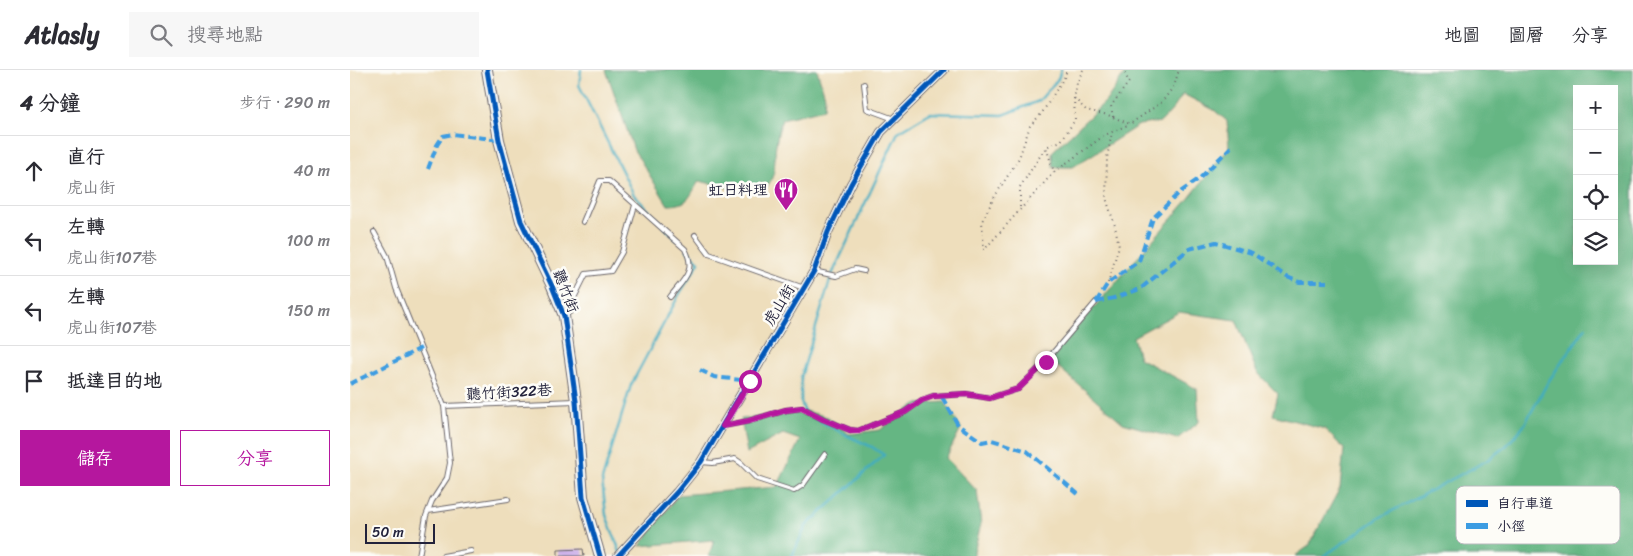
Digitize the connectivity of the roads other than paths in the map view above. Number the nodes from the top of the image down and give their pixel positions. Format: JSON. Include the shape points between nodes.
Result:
{"nodes":[{"id":1,"x":487,"y":70,"type":"edge"},
{"id":2,"x":944,"y":70,"type":"edge"},
{"id":3,"x":864,"y":84,"type":"dead end"},
{"id":4,"x":894,"y":119,"type":"junction"},
{"id":5,"x":635,"y":205,"type":"junction"},
{"id":6,"x":583,"y":222,"type":"dead end"},
{"id":7,"x":374,"y":232,"type":"dead end"},
{"id":8,"x":695,"y":235,"type":"dead end"},
{"id":9,"x":814,"y":271,"type":"junction"},
{"id":10,"x":864,"y":271,"type":"dead end"},
{"id":11,"x":804,"y":288,"type":"junction"},
{"id":12,"x":670,"y":297,"type":"dead end"},
{"id":13,"x":1096,"y":302,"type":"dead end"},
{"id":14,"x":564,"y":316,"type":"junction"},
{"id":15,"x":576,"y":400,"type":"junction"},
{"id":16,"x":444,"y":406,"type":"junction"},
{"id":17,"x":723,"y":426,"type":"junction"},
{"id":18,"x":825,"y":454,"type":"dead end"},
{"id":19,"x":701,"y":462,"type":"junction"},
{"id":20,"x":508,"y":499,"type":"dead end"},
{"id":21,"x":428,"y":511,"type":"junction"},
{"id":22,"x":472,"y":552,"type":"dead end"},
{"id":23,"x":420,"y":556,"type":"edge"},
{"id":24,"x":443,"y":556,"type":"edge"},
{"id":25,"x":600,"y":556,"type":"edge"},
{"id":26,"x":618,"y":556,"type":"edge"}],
"edges":[{"from":1,"to":14,"type":"street","name":"聽竹街","via":[[499,140],[521,221]]},
{"from":2,"to":4,"type":"street","name":"虎山街"},
{"from":3,"to":4,"type":"lane","via":[[867,109]]},
{"from":4,"to":9,"type":"street","name":"虎山街","via":[[881,132],[851,184]]},
{"from":5,"to":6,"type":"lane","via":[[609,181],[600,181]]},
{"from":5,"to":12,"type":"lane","via":[[689,256],[687,276]]},
{"from":5,"to":14,"type":"lane","via":[[622,252],[611,271],[586,274],[572,310]]},
{"from":7,"to":16,"type":"lane","via":[[387,256],[396,288]]},
{"from":8,"to":11,"type":"lane","via":[[709,254]]},
{"from":9,"to":10,"type":"lane","via":[[836,276],[855,269]]},
{"from":9,"to":11,"type":"street","name":"虎山街"},
{"from":11,"to":17,"type":"street","name":"虎山街"},
{"from":13,"to":17,"type":"lane","via":[[1046,362],[1018,389],[990,398],[966,394],[934,396],[858,431],[802,408]]},
{"from":14,"to":15,"type":"street","name":"聽竹街"},
{"from":15,"to":16,"type":"lane","name":"聽竹街322巷"},
{"from":15,"to":25,"type":"street","name":"聽竹街","via":[[583,497]]},
{"from":16,"to":21,"type":"lane","via":[[450,462],[447,478]]},
{"from":17,"to":19,"type":"street","name":"虎山街"},
{"from":18,"to":19,"type":"lane","via":[[803,485],[794,491],[757,479],[734,460]]},
{"from":19,"to":26,"type":"street","name":"虎山街"},
{"from":20,"to":21,"type":"lane"},
{"from":21,"to":23,"type":"lane"},
{"from":22,"to":24,"type":"lane"}]}
